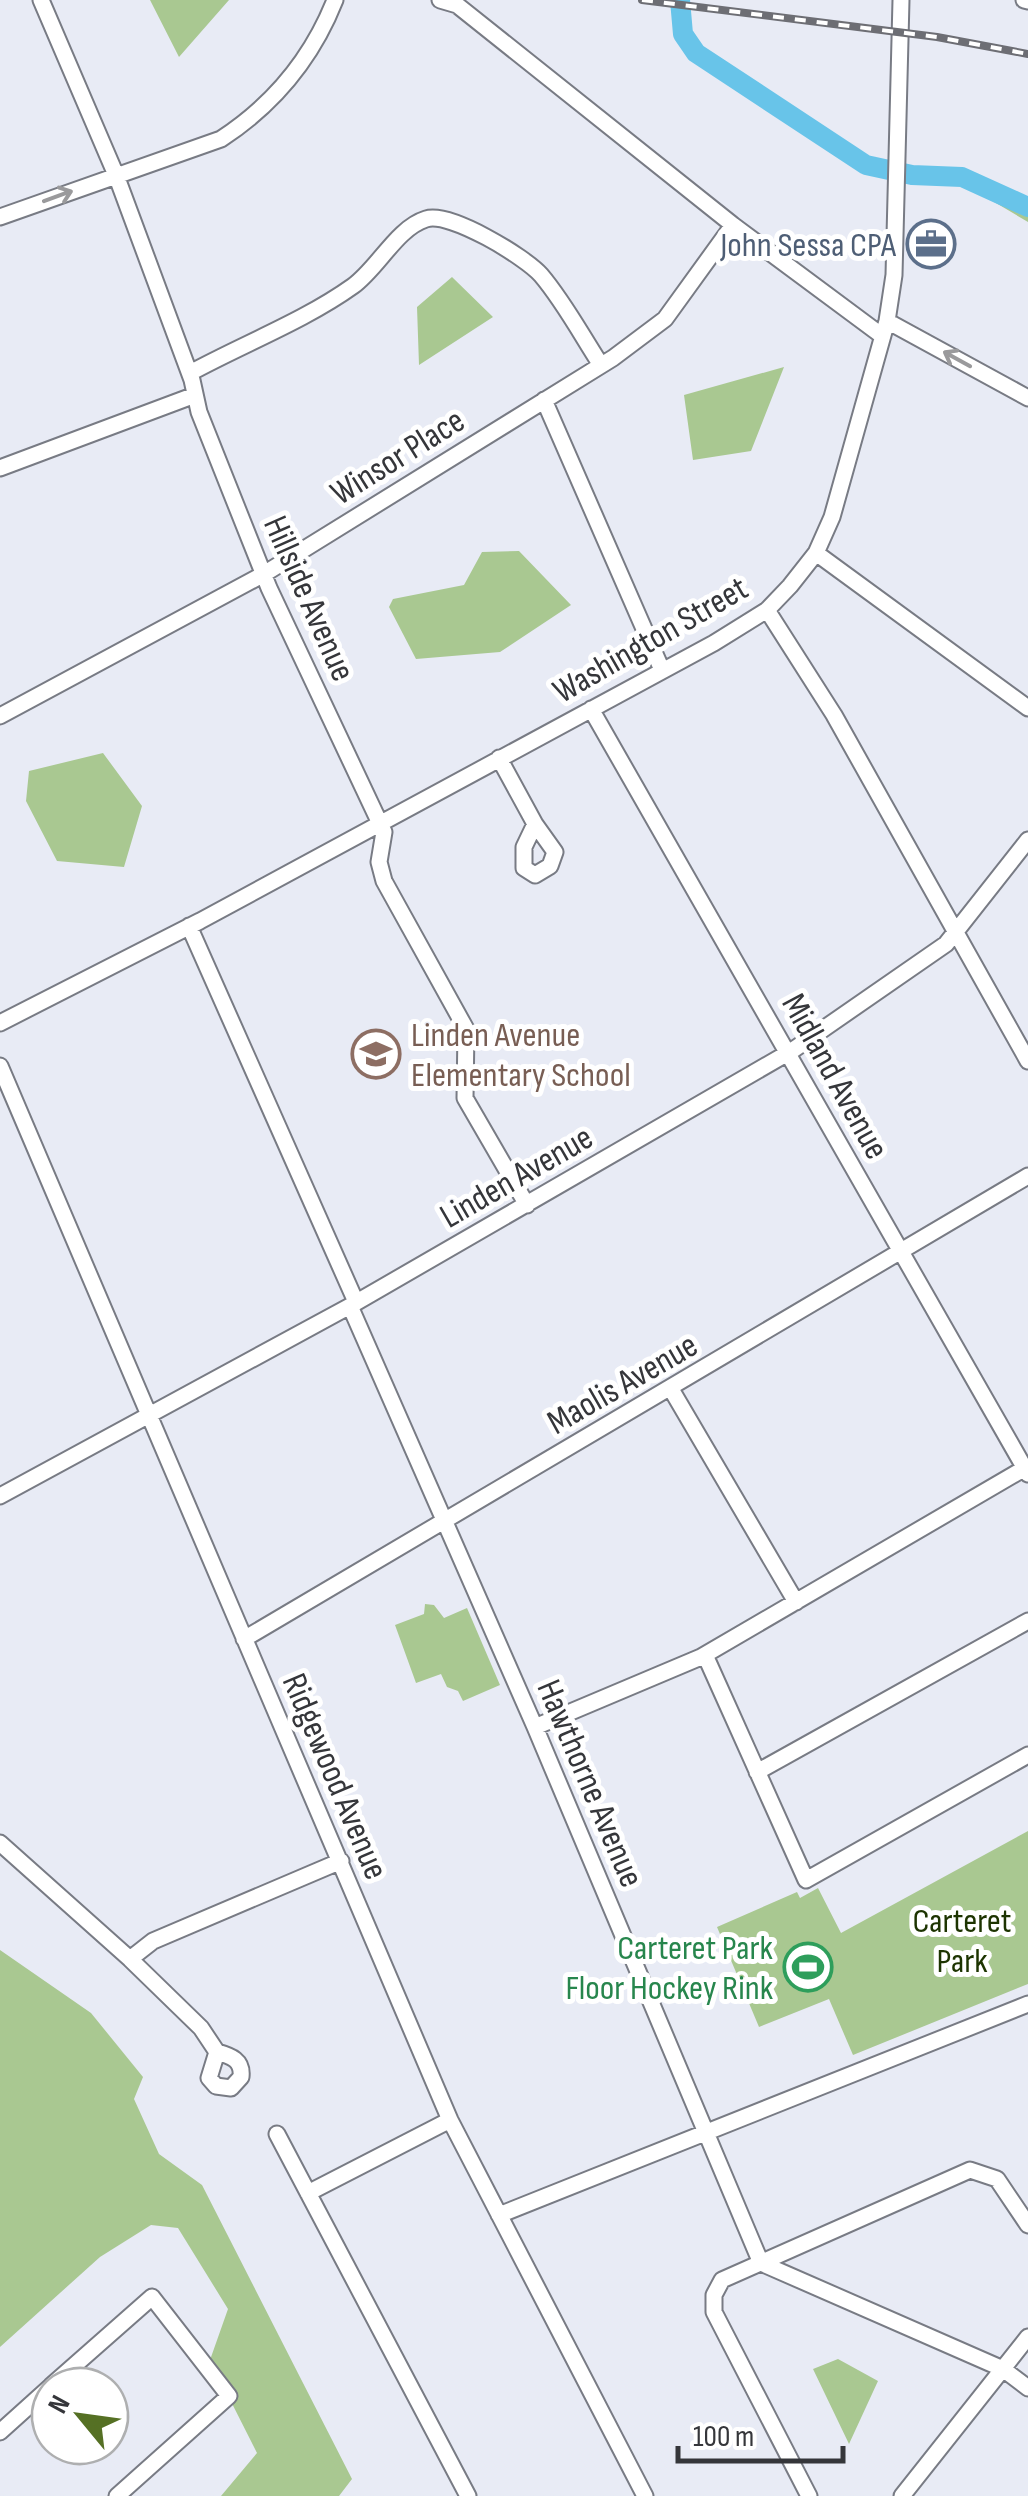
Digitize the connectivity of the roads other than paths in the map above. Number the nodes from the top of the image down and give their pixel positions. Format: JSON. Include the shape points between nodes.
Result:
{"nodes":[{"id":1,"x":41,"y":0,"type":"edge"},
{"id":2,"x":335,"y":0,"type":"edge"},
{"id":3,"x":440,"y":0,"type":"edge"},
{"id":4,"x":902,"y":0,"type":"edge"},
{"id":5,"x":116,"y":174,"type":"junction"},
{"id":6,"x":0,"y":218,"type":"edge"},
{"id":7,"x":733,"y":225,"type":"junction"},
{"id":8,"x":884,"y":328,"type":"junction"},
{"id":9,"x":601,"y":365,"type":"junction"},
{"id":10,"x":190,"y":374,"type":"junction"},
{"id":11,"x":196,"y":395,"type":"junction"},
{"id":12,"x":1028,"y":398,"type":"edge"},
{"id":13,"x":544,"y":400,"type":"junction"},
{"id":14,"x":0,"y":468,"type":"edge"},
{"id":15,"x":816,"y":553,"type":"junction"},
{"id":16,"x":264,"y":574,"type":"junction"},
{"id":17,"x":767,"y":610,"type":"junction"},
{"id":18,"x":662,"y":670,"type":"junction"},
{"id":19,"x":591,"y":708,"type":"junction"},
{"id":20,"x":1028,"y":708,"type":"edge"},
{"id":21,"x":0,"y":716,"type":"edge"},
{"id":22,"x":499,"y":758,"type":"junction"},
{"id":23,"x":380,"y":823,"type":"junction"},
{"id":24,"x":535,"y":824,"type":"dead end"},
{"id":25,"x":1028,"y":840,"type":"edge"},
{"id":26,"x":188,"y":926,"type":"junction"},
{"id":27,"x":954,"y":933,"type":"junction"},
{"id":28,"x":0,"y":1023,"type":"edge"},
{"id":29,"x":789,"y":1052,"type":"junction"},
{"id":30,"x":1028,"y":1061,"type":"edge"},
{"id":31,"x":0,"y":1066,"type":"edge"},
{"id":32,"x":1028,"y":1176,"type":"edge"},
{"id":33,"x":526,"y":1205,"type":"junction"},
{"id":34,"x":900,"y":1253,"type":"junction"},
{"id":35,"x":353,"y":1304,"type":"junction"},
{"id":36,"x":670,"y":1390,"type":"junction"},
{"id":37,"x":150,"y":1418,"type":"junction"},
{"id":38,"x":1026,"y":1471,"type":"edge"},
{"id":39,"x":0,"y":1496,"type":"edge"},
{"id":40,"x":444,"y":1522,"type":"junction"},
{"id":41,"x":796,"y":1602,"type":"junction"},
{"id":42,"x":1028,"y":1621,"type":"edge"},
{"id":43,"x":244,"y":1638,"type":"junction"},
{"id":44,"x":705,"y":1655,"type":"junction"},
{"id":45,"x":535,"y":1727,"type":"junction"},
{"id":46,"x":1028,"y":1756,"type":"edge"},
{"id":47,"x":757,"y":1772,"type":"junction"},
{"id":48,"x":0,"y":1843,"type":"edge"},
{"id":49,"x":341,"y":1861,"type":"junction"},
{"id":50,"x":130,"y":1959,"type":"junction"},
{"id":51,"x":1028,"y":2004,"type":"edge"},
{"id":52,"x":217,"y":2052,"type":"dead end"},
{"id":53,"x":450,"y":2120,"type":"junction"},
{"id":54,"x":708,"y":2131,"type":"junction"},
{"id":55,"x":277,"y":2134,"type":"dead end"},
{"id":56,"x":308,"y":2193,"type":"junction"},
{"id":57,"x":499,"y":2215,"type":"junction"},
{"id":58,"x":1028,"y":2225,"type":"edge"},
{"id":59,"x":760,"y":2260,"type":"junction"},
{"id":60,"x":1028,"y":2337,"type":"edge"},
{"id":61,"x":74,"y":2366,"type":"edge"},
{"id":62,"x":1003,"y":2370,"type":"junction"},
{"id":63,"x":1028,"y":2388,"type":"edge"},
{"id":64,"x":30,"y":2406,"type":"edge"},
{"id":65,"x":0,"y":2432,"type":"edge"},
{"id":66,"x":117,"y":2496,"type":"edge"},
{"id":67,"x":468,"y":2496,"type":"edge"},
{"id":68,"x":646,"y":2496,"type":"edge"},
{"id":69,"x":809,"y":2496,"type":"edge"},
{"id":70,"x":902,"y":2496,"type":"edge"}],
"edges":[{"from":1,"to":5,"type":"street","name":"Hillside Avenue"},
{"from":2,"to":5,"type":"street","via":[[304,62],[246,123],[221,139]]},
{"from":3,"to":7,"type":"street","via":[[457,6]]},
{"from":4,"to":8,"type":"street","name":"Washington Street","via":[[894,275]]},
{"from":6,"to":5,"type":"street","one_way":true},
{"from":5,"to":10,"type":"street","name":"Hillside Avenue"},
{"from":7,"to":8,"type":"street"},
{"from":7,"to":9,"type":"street","name":"Winsor Place","via":[[664,319]]},
{"from":12,"to":8,"type":"street","one_way":true},
{"from":8,"to":15,"type":"street","name":"Washington Street"},
{"from":9,"to":10,"type":"street","via":[[540,273],[461,223],[440,218],[406,232],[350,288]]},
{"from":9,"to":13,"type":"street","name":"Winsor Place"},
{"from":10,"to":11,"type":"street","name":"Hillside Avenue"},
{"from":11,"to":14,"type":"street"},
{"from":11,"to":16,"type":"street","name":"Hillside Avenue"},
{"from":13,"to":16,"type":"street","name":"Winsor Place"},
{"from":13,"to":18,"type":"street"},
{"from":15,"to":17,"type":"street","name":"Washington Street"},
{"from":15,"to":20,"type":"street"},
{"from":16,"to":21,"type":"street","name":"Winsor Place"},
{"from":16,"to":23,"type":"street","name":"Hillside Avenue"},
{"from":17,"to":18,"type":"street","name":"Washington Street"},
{"from":17,"to":27,"type":"street","via":[[834,715]]},
{"from":18,"to":19,"type":"street","name":"Washington Street"},
{"from":19,"to":22,"type":"street","name":"Washington Street"},
{"from":19,"to":29,"type":"street","name":"Midland Avenue"},
{"from":22,"to":23,"type":"street","name":"Washington Street"},
{"from":22,"to":24,"type":"street"},
{"from":23,"to":26,"type":"street","name":"Washington Street"},
{"from":23,"to":33,"type":"street","name":"Hillside Avenue","via":[[384,881],[466,1029],[465,1098]]},
{"from":25,"to":27,"type":"street","name":"Linden Avenue"},
{"from":26,"to":28,"type":"street","name":"Washington Street"},
{"from":26,"to":35,"type":"street","name":"Hawthorne Avenue"},
{"from":27,"to":29,"type":"street","name":"Linden Avenue"},
{"from":27,"to":30,"type":"street"},
{"from":29,"to":33,"type":"street","name":"Linden Avenue"},
{"from":29,"to":34,"type":"street","name":"Midland Avenue"},
{"from":31,"to":37,"type":"street","name":"Ridgewood Avenue"},
{"from":32,"to":34,"type":"street","name":"Maolis Avenue"},
{"from":33,"to":35,"type":"street","name":"Linden Avenue"},
{"from":34,"to":36,"type":"street","name":"Maolis Avenue"},
{"from":34,"to":38,"type":"street","name":"Midland Avenue"},
{"from":35,"to":37,"type":"street","name":"Linden Avenue"},
{"from":35,"to":40,"type":"street","name":"Hawthorne Avenue"},
{"from":36,"to":40,"type":"street","name":"Maolis Avenue"},
{"from":36,"to":41,"type":"street"},
{"from":37,"to":39,"type":"street","name":"Linden Avenue"},
{"from":37,"to":43,"type":"street","name":"Ridgewood Avenue"},
{"from":38,"to":41,"type":"street"},
{"from":40,"to":43,"type":"street","name":"Maolis Avenue"},
{"from":40,"to":45,"type":"street","name":"Hawthorne Avenue"},
{"from":41,"to":44,"type":"street"},
{"from":42,"to":47,"type":"street"},
{"from":43,"to":49,"type":"street","name":"Ridgewood Avenue"},
{"from":44,"to":45,"type":"street"},
{"from":44,"to":47,"type":"street"},
{"from":45,"to":54,"type":"street","name":"Hawthorne Avenue"},
{"from":46,"to":47,"type":"street","via":[[806,1880]]},
{"from":48,"to":50,"type":"street"},
{"from":49,"to":50,"type":"street","via":[[153,1941]]},
{"from":49,"to":53,"type":"street","name":"Ridgewood Avenue"},
{"from":50,"to":52,"type":"street"},
{"from":51,"to":54,"type":"street"},
{"from":53,"to":56,"type":"street"},
{"from":53,"to":57,"type":"street","name":"Ridgewood Avenue"},
{"from":54,"to":57,"type":"street"},
{"from":54,"to":59,"type":"street","name":"Hawthorne Avenue"},
{"from":55,"to":56,"type":"street"},
{"from":56,"to":67,"type":"street"},
{"from":57,"to":68,"type":"street","name":"Ridgewood Avenue"},
{"from":58,"to":59,"type":"street","via":[[997,2179],[970,2170]]},
{"from":59,"to":62,"type":"street"},
{"from":59,"to":69,"type":"street","via":[[722,2280],[714,2312]]},
{"from":60,"to":62,"type":"street"},
{"from":61,"to":66,"type":"street","via":[[152,2296],[229,2396]]},
{"from":62,"to":63,"type":"street"},
{"from":62,"to":70,"type":"street"},
{"from":64,"to":65,"type":"street"}]}
